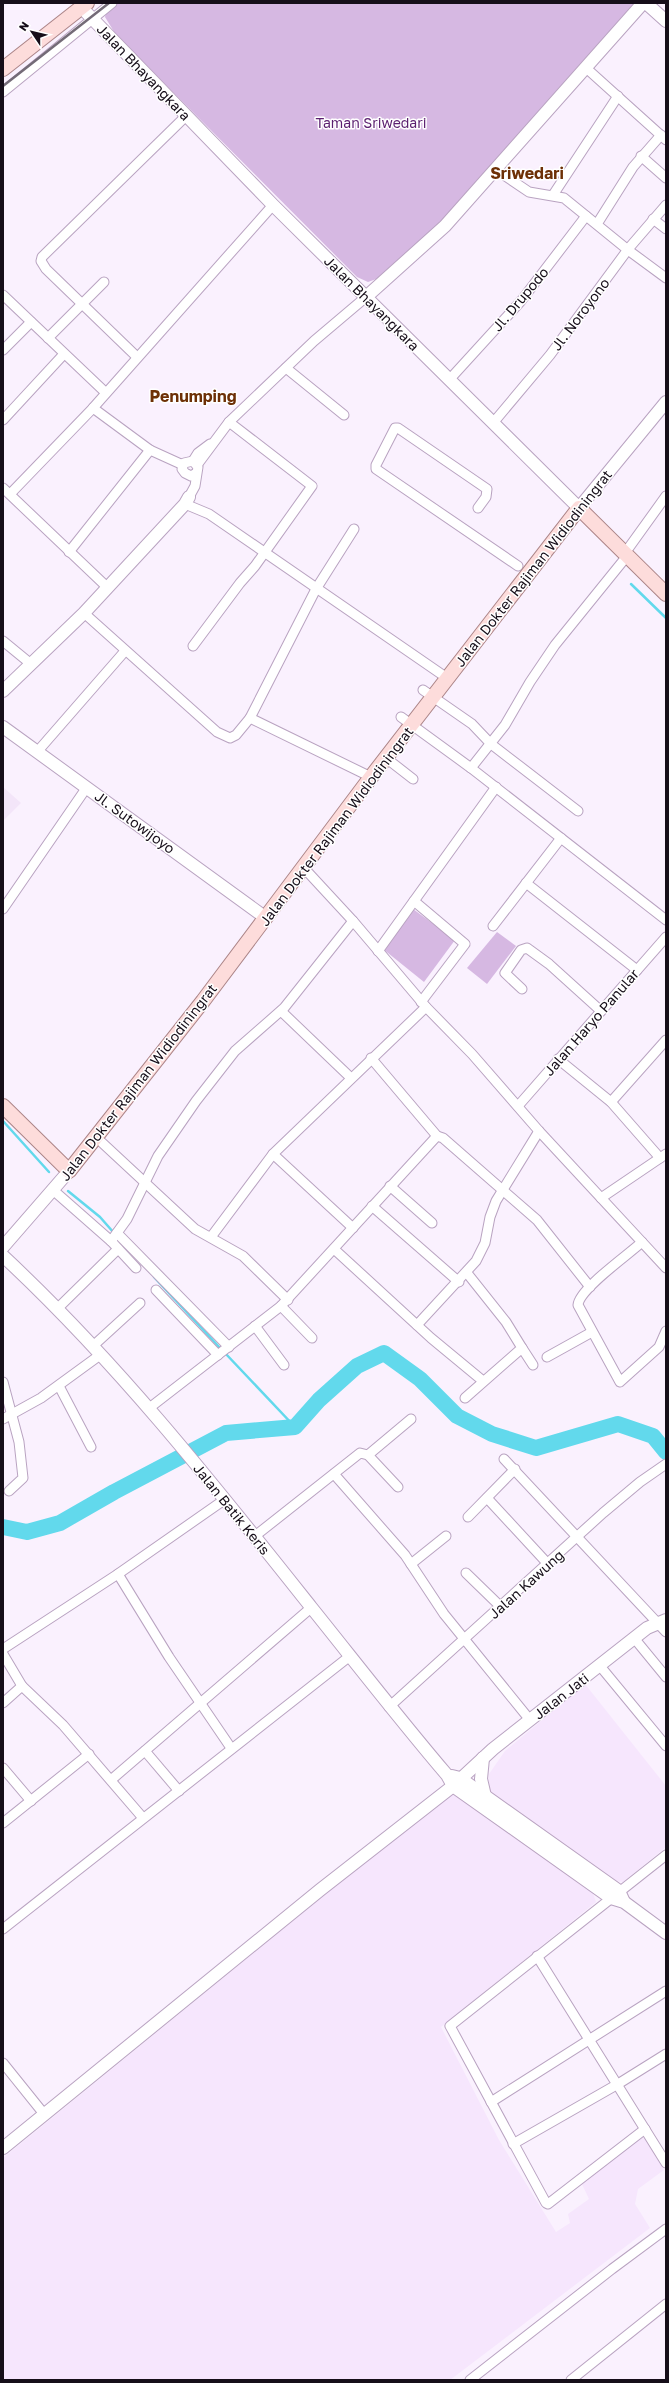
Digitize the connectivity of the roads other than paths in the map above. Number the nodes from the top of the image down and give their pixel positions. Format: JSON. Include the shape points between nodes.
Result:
{"nodes":[{"id":1,"x":112,"y":3,"type":"edge"},
{"id":2,"x":643,"y":3,"type":"edge"},
{"id":3,"x":646,"y":3,"type":"edge"},
{"id":4,"x":84,"y":5,"type":"edge"},
{"id":5,"x":92,"y":19,"type":"junction"},
{"id":6,"x":666,"y":21,"type":"edge"},
{"id":7,"x":585,"y":67,"type":"junction"},
{"id":8,"x":3,"y":69,"type":"edge"},
{"id":9,"x":3,"y":92,"type":"edge"},
{"id":10,"x":618,"y":96,"type":"junction"},
{"id":11,"x":186,"y":116,"type":"junction"},
{"id":12,"x":663,"y":137,"type":"edge"},
{"id":13,"x":641,"y":156,"type":"junction"},
{"id":14,"x":495,"y":168,"type":"junction"},
{"id":15,"x":666,"y":178,"type":"edge"},
{"id":16,"x":553,"y":195,"type":"junction"},
{"id":17,"x":274,"y":205,"type":"junction"},
{"id":18,"x":666,"y":205,"type":"edge"},
{"id":19,"x":586,"y":216,"type":"junction"},
{"id":20,"x":653,"y":219,"type":"junction"},
{"id":21,"x":597,"y":224,"type":"junction"},
{"id":22,"x":666,"y":229,"type":"edge"},
{"id":23,"x":628,"y":250,"type":"junction"},
{"id":24,"x":666,"y":278,"type":"edge"},
{"id":25,"x":104,"y":282,"type":"dead end"},
{"id":26,"x":3,"y":295,"type":"edge"},
{"id":27,"x":366,"y":297,"type":"junction"},
{"id":28,"x":82,"y":303,"type":"junction"},
{"id":29,"x":31,"y":322,"type":"junction"},
{"id":30,"x":48,"y":338,"type":"junction"},
{"id":31,"x":3,"y":350,"type":"edge"},
{"id":32,"x":64,"y":354,"type":"junction"},
{"id":33,"x":137,"y":357,"type":"junction"},
{"id":34,"x":286,"y":368,"type":"junction"},
{"id":35,"x":449,"y":380,"type":"junction"},
{"id":36,"x":105,"y":392,"type":"junction"},
{"id":37,"x":666,"y":402,"type":"edge"},
{"id":38,"x":93,"y":408,"type":"junction"},
{"id":39,"x":344,"y":415,"type":"dead end"},
{"id":40,"x":3,"y":420,"type":"edge"},
{"id":41,"x":229,"y":422,"type":"junction"},
{"id":42,"x":493,"y":423,"type":"junction"},
{"id":43,"x":150,"y":450,"type":"junction"},
{"id":44,"x":194,"y":469,"type":"junction"},
{"id":45,"x":6,"y":491,"type":"edge"},
{"id":46,"x":666,"y":496,"type":"edge"},
{"id":47,"x":187,"y":500,"type":"junction"},
{"id":48,"x":478,"y":508,"type":"dead end"},
{"id":49,"x":579,"y":508,"type":"junction"},
{"id":50,"x":354,"y":529,"type":"dead end"},
{"id":51,"x":69,"y":552,"type":"junction"},
{"id":52,"x":264,"y":553,"type":"junction"},
{"id":53,"x":626,"y":554,"type":"junction"},
{"id":54,"x":518,"y":566,"type":"dead end"},
{"id":55,"x":108,"y":588,"type":"junction"},
{"id":56,"x":316,"y":589,"type":"junction"},
{"id":57,"x":666,"y":594,"type":"edge"},
{"id":58,"x":84,"y":613,"type":"junction"},
{"id":59,"x":3,"y":641,"type":"edge"},
{"id":60,"x":193,"y":646,"type":"dead end"},
{"id":61,"x":126,"y":651,"type":"junction"},
{"id":62,"x":31,"y":664,"type":"junction"},
{"id":63,"x":447,"y":678,"type":"junction"},
{"id":64,"x":3,"y":691,"type":"edge"},
{"id":65,"x":428,"y":694,"type":"junction"},
{"id":66,"x":250,"y":718,"type":"junction"},
{"id":67,"x":407,"y":721,"type":"junction"},
{"id":68,"x":3,"y":727,"type":"edge"},
{"id":69,"x":491,"y":744,"type":"junction"},
{"id":70,"x":37,"y":752,"type":"junction"},
{"id":71,"x":386,"y":758,"type":"junction"},
{"id":72,"x":471,"y":768,"type":"junction"},
{"id":73,"x":371,"y":777,"type":"junction"},
{"id":74,"x":413,"y":779,"type":"dead end"},
{"id":75,"x":87,"y":787,"type":"junction"},
{"id":76,"x":496,"y":788,"type":"junction"},
{"id":77,"x":578,"y":811,"type":"dead end"},
{"id":78,"x":561,"y":838,"type":"junction"},
{"id":79,"x":304,"y":868,"type":"junction"},
{"id":80,"x":526,"y":884,"type":"junction"},
{"id":81,"x":414,"y":901,"type":"junction"},
{"id":82,"x":3,"y":909,"type":"edge"},
{"id":83,"x":266,"y":918,"type":"junction"},
{"id":84,"x":666,"y":920,"type":"edge"},
{"id":85,"x":352,"y":921,"type":"junction"},
{"id":86,"x":493,"y":926,"type":"dead end"},
{"id":87,"x":664,"y":943,"type":"edge"},
{"id":88,"x":378,"y":951,"type":"junction"},
{"id":89,"x":637,"y":970,"type":"junction"},
{"id":90,"x":522,"y":989,"type":"dead end"},
{"id":91,"x":424,"y":1004,"type":"junction"},
{"id":92,"x":281,"y":1011,"type":"junction"},
{"id":93,"x":601,"y":1011,"type":"junction"},
{"id":94,"x":666,"y":1040,"type":"edge"},
{"id":95,"x":371,"y":1058,"type":"junction"},
{"id":96,"x":558,"y":1059,"type":"junction"},
{"id":97,"x":350,"y":1078,"type":"junction"},
{"id":98,"x":611,"y":1102,"type":"junction"},
{"id":99,"x":3,"y":1106,"type":"edge"},
{"id":100,"x":518,"y":1106,"type":"junction"},
{"id":101,"x":539,"y":1131,"type":"junction"},
{"id":102,"x":437,"y":1136,"type":"junction"},
{"id":103,"x":97,"y":1138,"type":"junction"},
{"id":104,"x":273,"y":1154,"type":"junction"},
{"id":105,"x":663,"y":1156,"type":"edge"},
{"id":106,"x":69,"y":1171,"type":"junction"},
{"id":107,"x":146,"y":1181,"type":"junction"},
{"id":108,"x":390,"y":1186,"type":"junction"},
{"id":109,"x":503,"y":1189,"type":"junction"},
{"id":110,"x":53,"y":1190,"type":"junction"},
{"id":111,"x":601,"y":1198,"type":"junction"},
{"id":112,"x":372,"y":1206,"type":"junction"},
{"id":113,"x":432,"y":1223,"type":"dead end"},
{"id":114,"x":353,"y":1228,"type":"junction"},
{"id":115,"x":115,"y":1237,"type":"junction"},
{"id":116,"x":211,"y":1237,"type":"junction"},
{"id":117,"x":642,"y":1242,"type":"junction"},
{"id":118,"x":3,"y":1247,"type":"edge"},
{"id":119,"x":118,"y":1249,"type":"junction"},
{"id":120,"x":334,"y":1249,"type":"junction"},
{"id":121,"x":3,"y":1256,"type":"edge"},
{"id":122,"x":136,"y":1268,"type":"dead end"},
{"id":123,"x":666,"y":1268,"type":"edge"},
{"id":124,"x":467,"y":1273,"type":"junction"},
{"id":125,"x":459,"y":1282,"type":"junction"},
{"id":126,"x":590,"y":1287,"type":"junction"},
{"id":127,"x":156,"y":1290,"type":"dead end"},
{"id":128,"x":140,"y":1303,"type":"dead end"},
{"id":129,"x":285,"y":1303,"type":"junction"},
{"id":130,"x":58,"y":1308,"type":"junction"},
{"id":131,"x":417,"y":1325,"type":"junction"},
{"id":132,"x":255,"y":1326,"type":"junction"},
{"id":133,"x":666,"y":1331,"type":"edge"},
{"id":134,"x":592,"y":1332,"type":"junction"},
{"id":135,"x":312,"y":1338,"type":"dead end"},
{"id":136,"x":522,"y":1348,"type":"junction"},
{"id":137,"x":97,"y":1350,"type":"junction"},
{"id":138,"x":224,"y":1351,"type":"junction"},
{"id":139,"x":547,"y":1357,"type":"dead end"},
{"id":140,"x":284,"y":1365,"type":"dead end"},
{"id":141,"x":533,"y":1365,"type":"dead end"},
{"id":142,"x":483,"y":1381,"type":"junction"},
{"id":143,"x":3,"y":1382,"type":"edge"},
{"id":144,"x":59,"y":1386,"type":"junction"},
{"id":145,"x":465,"y":1398,"type":"dead end"},
{"id":146,"x":148,"y":1409,"type":"junction"},
{"id":147,"x":12,"y":1414,"type":"junction"},
{"id":148,"x":3,"y":1419,"type":"edge"},
{"id":149,"x":411,"y":1419,"type":"dead end"},
{"id":150,"x":91,"y":1447,"type":"dead end"},
{"id":151,"x":368,"y":1455,"type":"junction"},
{"id":152,"x":504,"y":1459,"type":"dead end"},
{"id":153,"x":665,"y":1465,"type":"edge"},
{"id":154,"x":515,"y":1469,"type":"junction"},
{"id":155,"x":334,"y":1474,"type":"junction"},
{"id":156,"x":398,"y":1487,"type":"dead end"},
{"id":157,"x":9,"y":1491,"type":"dead end"},
{"id":158,"x":486,"y":1498,"type":"junction"},
{"id":159,"x":224,"y":1500,"type":"junction"},
{"id":160,"x":468,"y":1517,"type":"dead end"},
{"id":161,"x":254,"y":1536,"type":"junction"},
{"id":162,"x":446,"y":1536,"type":"dead end"},
{"id":163,"x":579,"y":1536,"type":"junction"},
{"id":164,"x":411,"y":1564,"type":"junction"},
{"id":165,"x":548,"y":1564,"type":"junction"},
{"id":166,"x":466,"y":1573,"type":"dead end"},
{"id":167,"x":118,"y":1574,"type":"junction"},
{"id":168,"x":312,"y":1607,"type":"junction"},
{"id":169,"x":501,"y":1607,"type":"junction"},
{"id":170,"x":662,"y":1621,"type":"edge"},
{"id":171,"x":666,"y":1632,"type":"edge"},
{"id":172,"x":634,"y":1638,"type":"junction"},
{"id":173,"x":464,"y":1639,"type":"junction"},
{"id":174,"x":3,"y":1649,"type":"edge"},
{"id":175,"x":3,"y":1654,"type":"edge"},
{"id":176,"x":350,"y":1656,"type":"junction"},
{"id":177,"x":600,"y":1666,"type":"junction"},
{"id":178,"x":666,"y":1677,"type":"edge"},
{"id":179,"x":22,"y":1686,"type":"junction"},
{"id":180,"x":3,"y":1703,"type":"edge"},
{"id":181,"x":200,"y":1703,"type":"junction"},
{"id":182,"x":389,"y":1707,"type":"junction"},
{"id":183,"x":530,"y":1720,"type":"junction"},
{"id":184,"x":666,"y":1746,"type":"edge"},
{"id":185,"x":231,"y":1748,"type":"junction"},
{"id":186,"x":145,"y":1751,"type":"junction"},
{"id":187,"x":89,"y":1754,"type":"junction"},
{"id":188,"x":483,"y":1758,"type":"junction"},
{"id":189,"x":3,"y":1768,"type":"edge"},
{"id":190,"x":111,"y":1780,"type":"junction"},
{"id":191,"x":453,"y":1780,"type":"junction"},
{"id":192,"x":178,"y":1792,"type":"junction"},
{"id":193,"x":485,"y":1796,"type":"junction"},
{"id":194,"x":31,"y":1801,"type":"junction"},
{"id":195,"x":143,"y":1818,"type":"junction"},
{"id":196,"x":3,"y":1823,"type":"edge"},
{"id":197,"x":521,"y":1828,"type":"junction"},
{"id":198,"x":666,"y":1855,"type":"edge"},
{"id":199,"x":618,"y":1897,"type":"junction"},
{"id":200,"x":3,"y":1928,"type":"edge"},
{"id":201,"x":666,"y":1933,"type":"edge"},
{"id":202,"x":537,"y":1956,"type":"junction"},
{"id":203,"x":666,"y":1991,"type":"edge"},
{"id":204,"x":590,"y":2039,"type":"junction"},
{"id":205,"x":666,"y":2054,"type":"edge"},
{"id":206,"x":3,"y":2063,"type":"edge"},
{"id":207,"x":618,"y":2084,"type":"junction"},
{"id":208,"x":491,"y":2102,"type":"junction"},
{"id":209,"x":44,"y":2114,"type":"junction"},
{"id":210,"x":645,"y":2129,"type":"junction"},
{"id":211,"x":513,"y":2144,"type":"junction"},
{"id":212,"x":3,"y":2148,"type":"edge"},
{"id":213,"x":666,"y":2163,"type":"edge"},
{"id":214,"x":666,"y":2229,"type":"edge"},
{"id":215,"x":666,"y":2304,"type":"edge"},
{"id":216,"x":470,"y":2380,"type":"edge"},
{"id":217,"x":571,"y":2380,"type":"edge"}],
"edges":[{"from":1,"to":5,"type":"street"},
{"from":2,"to":7,"type":"main road"},
{"from":3,"to":6,"type":"main road"},
{"from":4,"to":5,"type":"main road","name":"Jalan Bhayangkara"},
{"from":4,"to":8,"type":"main road"},
{"from":5,"to":9,"type":"street"},
{"from":5,"to":11,"type":"main road","name":"Jalan Bhayangkara"},
{"from":7,"to":10,"type":"street"},
{"from":7,"to":14,"type":"main road"},
{"from":10,"to":12,"type":"street"},
{"from":10,"to":16,"type":"street"},
{"from":11,"to":17,"type":"main road","name":"Jalan Bhayangkara"},
{"from":11,"to":28,"type":"street","via":[[45,253],[42,261],[46,269]]},
{"from":12,"to":13,"type":"street"},
{"from":13,"to":15,"type":"street"},
{"from":13,"to":21,"type":"street"},
{"from":14,"to":16,"type":"street","via":[[528,192]]},
{"from":14,"to":27,"type":"main road","via":[[426,244]]},
{"from":16,"to":19,"type":"street","via":[[564,198]]},
{"from":17,"to":27,"type":"main road","name":"Jalan Bhayangkara"},
{"from":17,"to":33,"type":"street"},
{"from":18,"to":20,"type":"street","name":"Jl. Noroyono"},
{"from":19,"to":21,"type":"street"},
{"from":19,"to":35,"type":"street","name":"Jl. Drupodo","via":[[521,301]]},
{"from":20,"to":22,"type":"street"},
{"from":20,"to":23,"type":"street","name":"Jl. Noroyono"},
{"from":21,"to":23,"type":"street"},
{"from":23,"to":24,"type":"street"},
{"from":23,"to":42,"type":"street","name":"Jl. Noroyono","via":[[550,355]]},
{"from":25,"to":28,"type":"street"},
{"from":26,"to":29,"type":"street"},
{"from":27,"to":34,"type":"street"},
{"from":27,"to":35,"type":"main road","name":"Jalan Bhayangkara"},
{"from":28,"to":30,"type":"street"},
{"from":28,"to":33,"type":"street"},
{"from":29,"to":30,"type":"street"},
{"from":29,"to":31,"type":"street"},
{"from":30,"to":32,"type":"street"},
{"from":32,"to":36,"type":"street"},
{"from":32,"to":40,"type":"street"},
{"from":33,"to":36,"type":"street"},
{"from":34,"to":39,"type":"street"},
{"from":34,"to":41,"type":"street"},
{"from":35,"to":42,"type":"main road","name":"Jalan Bhayangkara"},
{"from":36,"to":38,"type":"street"},
{"from":37,"to":49,"type":"main road","name":"Jalan Dokter Rajiman Widiodiningrat"},
{"from":38,"to":43,"type":"street"},
{"from":38,"to":45,"type":"street"},
{"from":41,"to":44,"type":"street"},
{"from":41,"to":52,"type":"street","via":[[312,486]]},
{"from":42,"to":49,"type":"main road","name":"Jalan Bhayangkara"},
{"from":43,"to":44,"type":"street","via":[[183,465],[186,461]]},
{"from":43,"to":51,"type":"street"},
{"from":44,"to":47,"type":"street","via":[[195,486]]},
{"from":45,"to":51,"type":"street"},
{"from":46,"to":53,"type":"street"},
{"from":47,"to":52,"type":"street"},
{"from":47,"to":55,"type":"main road"},
{"from":48,"to":54,"type":"street","via":[[486,497],[487,489],[395,428],[376,469]]},
{"from":49,"to":53,"type":"main road","name":"Jalan Bhayangkara"},
{"from":49,"to":63,"type":"main road","name":"Jalan Dokter Rajiman Widiodiningrat"},
{"from":50,"to":56,"type":"street"},
{"from":51,"to":55,"type":"street"},
{"from":52,"to":56,"type":"street"},
{"from":52,"to":60,"type":"street"},
{"from":53,"to":57,"type":"main road","name":"Jalan Bhayangkara"},
{"from":53,"to":69,"type":"street","via":[[546,658]]},
{"from":55,"to":58,"type":"main road"},
{"from":56,"to":63,"type":"street"},
{"from":56,"to":66,"type":"street"},
{"from":58,"to":61,"type":"street"},
{"from":58,"to":62,"type":"main road"},
{"from":59,"to":62,"type":"street"},
{"from":61,"to":66,"type":"street","via":[[224,736],[230,738],[236,735]]},
{"from":61,"to":70,"type":"street"},
{"from":62,"to":64,"type":"main road"},
{"from":63,"to":65,"type":"main road","name":"Jalan Dokter Rajiman Widiodiningrat"},
{"from":65,"to":67,"type":"main road","name":"Jalan Dokter Rajiman Widiodiningrat"},
{"from":65,"to":69,"type":"street","via":[[472,724]]},
{"from":66,"to":73,"type":"street"},
{"from":67,"to":71,"type":"main road","name":"Jalan Dokter Rajiman Widiodiningrat"},
{"from":67,"to":72,"type":"street"},
{"from":68,"to":70,"type":"main road","name":"Jl. Sutowijoyo"},
{"from":69,"to":72,"type":"street"},
{"from":69,"to":77,"type":"street"},
{"from":70,"to":75,"type":"main road","name":"Jl. Sutowijoyo"},
{"from":71,"to":73,"type":"main road","name":"Jalan Dokter Rajiman Widiodiningrat"},
{"from":71,"to":74,"type":"street"},
{"from":72,"to":76,"type":"street"},
{"from":73,"to":79,"type":"main road","name":"Jalan Dokter Rajiman Widiodiningrat"},
{"from":75,"to":82,"type":"street"},
{"from":75,"to":83,"type":"main road","name":"Jl. Sutowijoyo"},
{"from":76,"to":78,"type":"street"},
{"from":76,"to":81,"type":"street"},
{"from":78,"to":80,"type":"street"},
{"from":78,"to":84,"type":"street"},
{"from":79,"to":83,"type":"main road","name":"Jalan Dokter Rajiman Widiodiningrat"},
{"from":79,"to":85,"type":"street"},
{"from":80,"to":86,"type":"street"},
{"from":80,"to":89,"type":"street"},
{"from":81,"to":88,"type":"street"},
{"from":81,"to":91,"type":"street","via":[[465,944]]},
{"from":83,"to":103,"type":"main road","name":"Jalan Dokter Rajiman Widiodiningrat"},
{"from":85,"to":88,"type":"street"},
{"from":85,"to":92,"type":"street"},
{"from":87,"to":89,"type":"street","name":"Jalan Haryo Panular"},
{"from":88,"to":91,"type":"street"},
{"from":89,"to":93,"type":"street","name":"Jalan Haryo Panular"},
{"from":90,"to":93,"type":"street","via":[[505,973],[521,950],[527,948],[549,964]]},
{"from":91,"to":95,"type":"street"},
{"from":91,"to":100,"type":"street"},
{"from":92,"to":97,"type":"street"},
{"from":92,"to":107,"type":"street","via":[[235,1051],[168,1140]]},
{"from":93,"to":96,"type":"street","name":"Jalan Haryo Panular"},
{"from":94,"to":98,"type":"street"},
{"from":95,"to":97,"type":"street"},
{"from":95,"to":102,"type":"street"},
{"from":96,"to":98,"type":"street"},
{"from":96,"to":100,"type":"street","name":"Jalan Haryo Panular"},
{"from":97,"to":104,"type":"street"},
{"from":98,"to":105,"type":"street"},
{"from":99,"to":106,"type":"main road"},
{"from":100,"to":101,"type":"street"},
{"from":101,"to":109,"type":"street"},
{"from":101,"to":111,"type":"street"},
{"from":102,"to":108,"type":"street"},
{"from":102,"to":109,"type":"street"},
{"from":103,"to":106,"type":"main road","name":"Jalan Dokter Rajiman Widiodiningrat"},
{"from":103,"to":107,"type":"street"},
{"from":104,"to":114,"type":"street"},
{"from":104,"to":116,"type":"street","via":[[248,1184]]},
{"from":105,"to":111,"type":"street"},
{"from":106,"to":110,"type":"main road","name":"Jalan Dokter Rajiman Widiodiningrat"},
{"from":107,"to":115,"type":"street"},
{"from":107,"to":116,"type":"street","via":[[195,1229]]},
{"from":108,"to":112,"type":"street"},
{"from":108,"to":113,"type":"street"},
{"from":109,"to":124,"type":"street","via":[[492,1209],[482,1251]]},
{"from":109,"to":126,"type":"street","via":[[548,1232]]},
{"from":110,"to":115,"type":"street"},
{"from":110,"to":118,"type":"main road","name":"Jalan Dokter Rajiman Widiodiningrat"},
{"from":111,"to":117,"type":"street"},
{"from":112,"to":114,"type":"street"},
{"from":112,"to":125,"type":"street"},
{"from":114,"to":120,"type":"street"},
{"from":115,"to":119,"type":"street"},
{"from":115,"to":138,"type":"street"},
{"from":116,"to":129,"type":"street","via":[[243,1256]]},
{"from":117,"to":123,"type":"street"},
{"from":117,"to":126,"type":"street"},
{"from":119,"to":122,"type":"street"},
{"from":119,"to":130,"type":"street"},
{"from":120,"to":129,"type":"street"},
{"from":120,"to":131,"type":"street"},
{"from":121,"to":130,"type":"main road","name":"Jalan Batik Keris"},
{"from":124,"to":125,"type":"street"},
{"from":124,"to":136,"type":"street","via":[[506,1322]]},
{"from":125,"to":131,"type":"street"},
{"from":126,"to":134,"type":"street","via":[[580,1297],[578,1305]]},
{"from":127,"to":138,"type":"street"},
{"from":128,"to":137,"type":"street"},
{"from":129,"to":132,"type":"street"},
{"from":129,"to":135,"type":"street"},
{"from":130,"to":137,"type":"main road","name":"Jalan Batik Keris"},
{"from":131,"to":142,"type":"street"},
{"from":132,"to":138,"type":"street"},
{"from":132,"to":140,"type":"street"},
{"from":133,"to":134,"type":"street","via":[[659,1347],[620,1382]]},
{"from":134,"to":139,"type":"street"},
{"from":136,"to":141,"type":"street"},
{"from":136,"to":142,"type":"street"},
{"from":137,"to":144,"type":"street"},
{"from":137,"to":146,"type":"main road","name":"Jalan Batik Keris"},
{"from":138,"to":146,"type":"street"},
{"from":142,"to":145,"type":"street"},
{"from":143,"to":147,"type":"street"},
{"from":144,"to":147,"type":"street"},
{"from":144,"to":150,"type":"street"},
{"from":146,"to":159,"type":"main road","name":"Jalan Batik Keris","via":[[181,1445]]},
{"from":147,"to":148,"type":"street"},
{"from":147,"to":157,"type":"street","via":[[20,1442],[22,1478]]},
{"from":149,"to":151,"type":"street"},
{"from":151,"to":155,"type":"street","via":[[358,1454]]},
{"from":151,"to":156,"type":"street"},
{"from":152,"to":154,"type":"street"},
{"from":153,"to":163,"type":"street","name":"Jalan Kawung","via":[[636,1486]]},
{"from":154,"to":158,"type":"street"},
{"from":154,"to":163,"type":"street"},
{"from":155,"to":161,"type":"street"},
{"from":155,"to":164,"type":"street"},
{"from":158,"to":160,"type":"street"},
{"from":158,"to":165,"type":"street"},
{"from":159,"to":161,"type":"main road","name":"Jalan Batik Keris"},
{"from":159,"to":167,"type":"street"},
{"from":161,"to":168,"type":"main road","name":"Jalan Batik Keris"},
{"from":162,"to":164,"type":"street"},
{"from":163,"to":165,"type":"street","name":"Jalan Kawung"},
{"from":163,"to":170,"type":"street"},
{"from":164,"to":173,"type":"street"},
{"from":165,"to":169,"type":"street","name":"Jalan Kawung"},
{"from":166,"to":169,"type":"street"},
{"from":167,"to":174,"type":"street"},
{"from":167,"to":181,"type":"street"},
{"from":168,"to":176,"type":"main road","name":"Jalan Batik Keris"},
{"from":168,"to":181,"type":"street"},
{"from":169,"to":173,"type":"street","name":"Jalan Kawung"},
{"from":170,"to":171,"type":"street"},
{"from":170,"to":172,"type":"main road","name":"Jalan Jati"},
{"from":172,"to":177,"type":"main road","name":"Jalan Jati"},
{"from":172,"to":178,"type":"street"},
{"from":173,"to":182,"type":"street","name":"Jalan Kawung"},
{"from":173,"to":183,"type":"street"},
{"from":175,"to":179,"type":"street"},
{"from":176,"to":182,"type":"main road","name":"Jalan Batik Keris"},
{"from":176,"to":185,"type":"street"},
{"from":177,"to":183,"type":"main road","name":"Jalan Jati"},
{"from":177,"to":184,"type":"street"},
{"from":179,"to":180,"type":"street"},
{"from":179,"to":187,"type":"street","via":[[63,1724]]},
{"from":181,"to":185,"type":"street"},
{"from":181,"to":186,"type":"street"},
{"from":182,"to":191,"type":"main road","name":"Jalan Batik Keris"},
{"from":183,"to":188,"type":"main road","name":"Jalan Jati"},
{"from":185,"to":192,"type":"street"},
{"from":186,"to":190,"type":"street"},
{"from":186,"to":192,"type":"street"},
{"from":187,"to":190,"type":"street"},
{"from":187,"to":194,"type":"street"},
{"from":188,"to":191,"type":"main road","name":"Jalan Jati"},
{"from":188,"to":193,"type":"main road","via":[[481,1779]]},
{"from":189,"to":194,"type":"street"},
{"from":190,"to":195,"type":"street"},
{"from":191,"to":193,"type":"main road"},
{"from":191,"to":197,"type":"main road"},
{"from":191,"to":209,"type":"main road","name":"Jalan Jati"},
{"from":192,"to":195,"type":"street"},
{"from":193,"to":197,"type":"main road"},
{"from":194,"to":196,"type":"street"},
{"from":195,"to":200,"type":"street"},
{"from":197,"to":199,"type":"main road"},
{"from":198,"to":199,"type":"street"},
{"from":199,"to":201,"type":"main road"},
{"from":199,"to":202,"type":"street"},
{"from":202,"to":204,"type":"street"},
{"from":202,"to":208,"type":"street","via":[[450,2026]]},
{"from":203,"to":204,"type":"street"},
{"from":204,"to":207,"type":"street"},
{"from":204,"to":208,"type":"street"},
{"from":205,"to":207,"type":"street"},
{"from":206,"to":209,"type":"street"},
{"from":207,"to":210,"type":"street"},
{"from":207,"to":211,"type":"street"},
{"from":208,"to":211,"type":"street"},
{"from":209,"to":212,"type":"main road","name":"Jalan Jati"},
{"from":210,"to":211,"type":"street","via":[[547,2204]]},
{"from":210,"to":213,"type":"street"},
{"from":214,"to":216,"type":"street"},
{"from":215,"to":217,"type":"street"}]}
